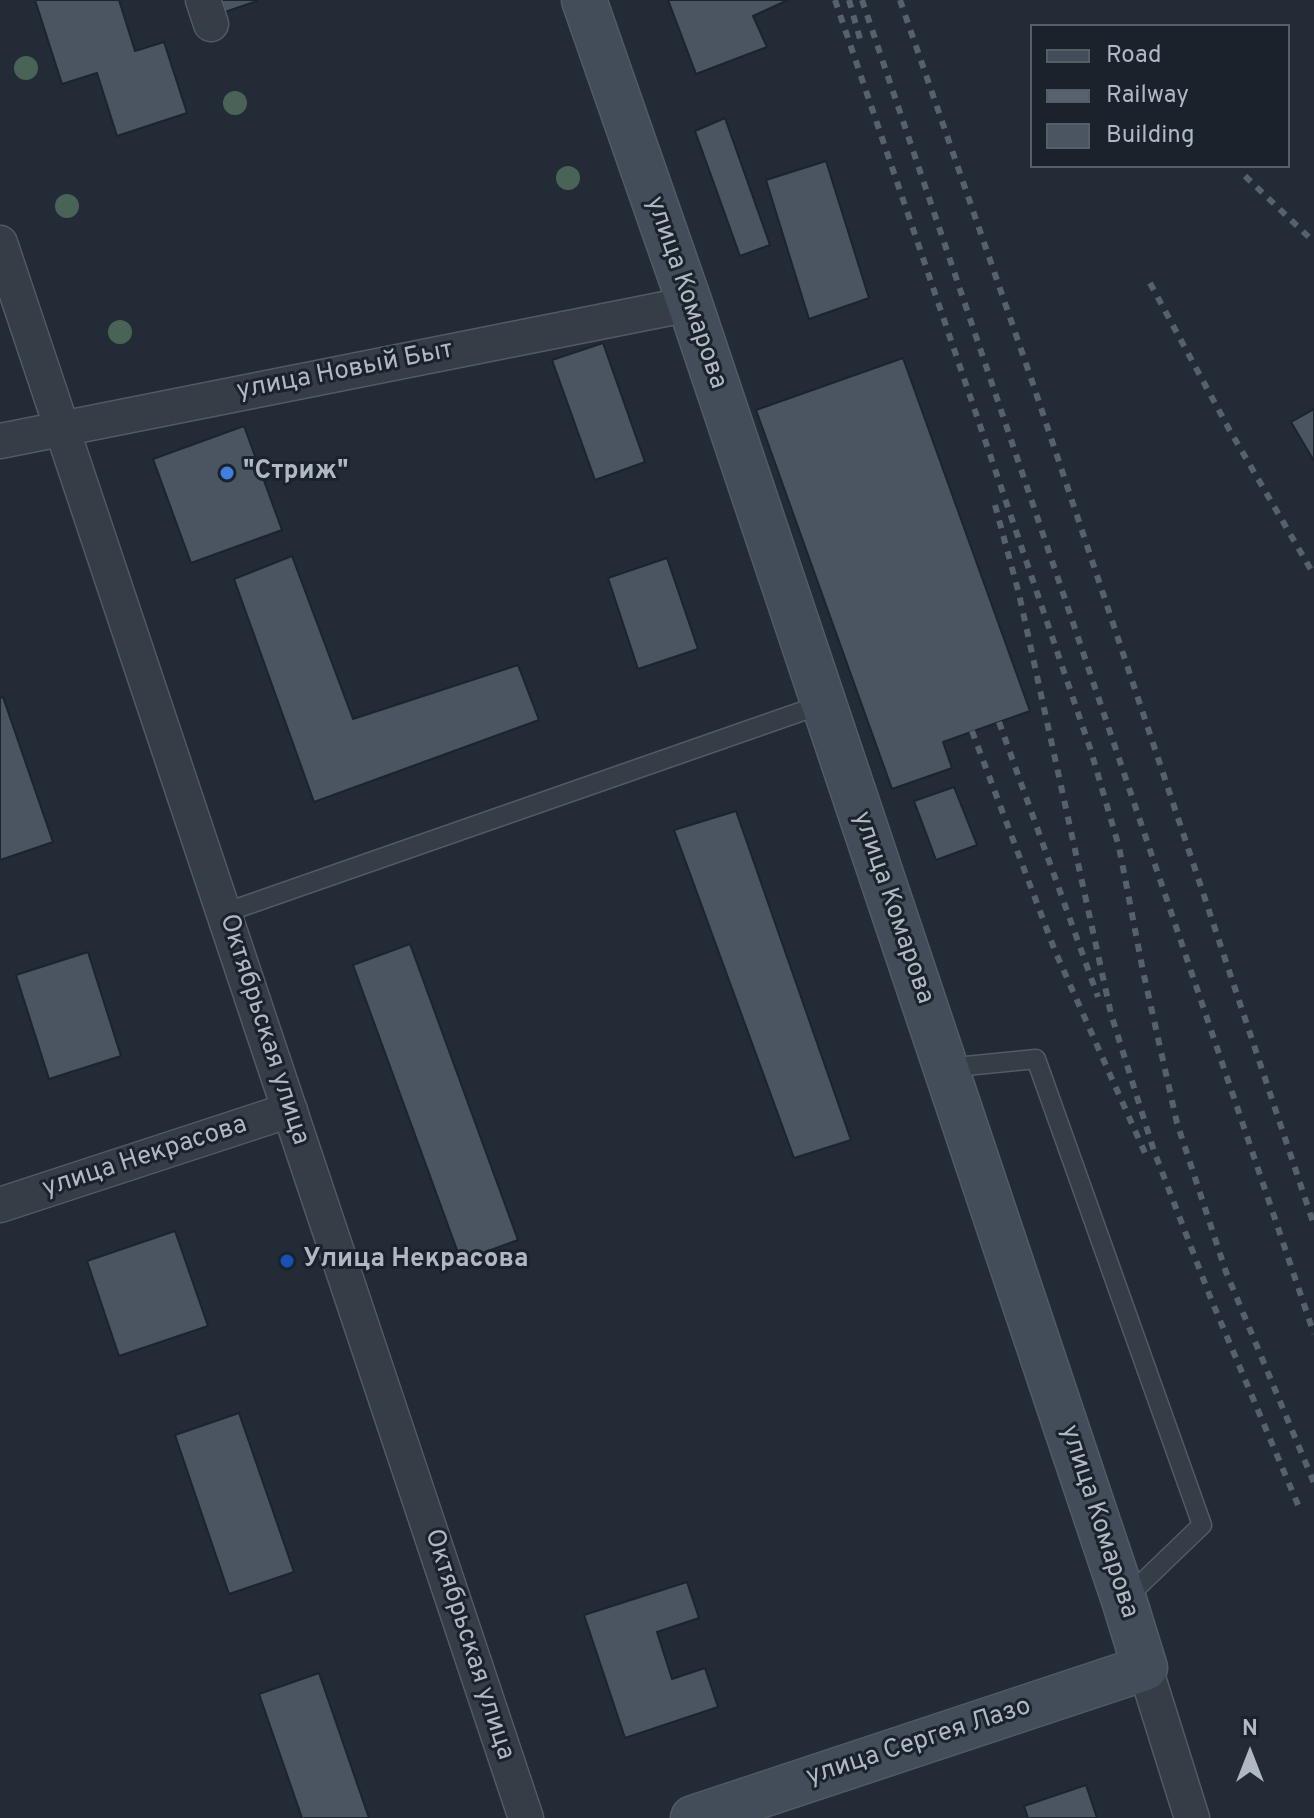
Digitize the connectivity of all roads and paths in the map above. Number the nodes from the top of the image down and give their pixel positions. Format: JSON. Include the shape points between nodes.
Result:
{"nodes":[{"id":1,"x":584,"y":0,"type":"edge"},
{"id":2,"x":0,"y":243,"type":"edge"},
{"id":3,"x":690,"y":304,"type":"junction"},
{"id":4,"x":62,"y":427,"type":"junction"},
{"id":5,"x":0,"y":441,"type":"edge"},
{"id":6,"x":823,"y":704,"type":"junction"},
{"id":7,"x":224,"y":913,"type":"junction"},
{"id":8,"x":946,"y":1068,"type":"junction"},
{"id":9,"x":290,"y":1110,"type":"junction"},
{"id":10,"x":0,"y":1205,"type":"edge"},
{"id":11,"x":1124,"y":1600,"type":"junction"},
{"id":12,"x":1145,"y":1668,"type":"junction"},
{"id":13,"x":526,"y":1818,"type":"edge"},
{"id":14,"x":693,"y":1818,"type":"edge"},
{"id":15,"x":1192,"y":1818,"type":"edge"}],
"edges":[{"from":1,"to":3,"type":"main road","name":"улица Комарова"},
{"from":2,"to":4,"type":"street","name":"Октябрьская улица"},
{"from":3,"to":4,"type":"street","name":"улица Новый Быт"},
{"from":3,"to":6,"type":"main road","name":"улица Комарова"},
{"from":4,"to":5,"type":"street","name":"улица Новый Быт"},
{"from":4,"to":7,"type":"street","name":"Октябрьская улица"},
{"from":6,"to":7,"type":"lane"},
{"from":6,"to":8,"type":"main road","name":"улица Комарова"},
{"from":7,"to":9,"type":"street","name":"Октябрьская улица"},
{"from":8,"to":11,"type":"main road","name":"улица Комарова"},
{"from":8,"to":11,"type":"lane","via":[[1036,1059],[1202,1525]]},
{"from":9,"to":10,"type":"street","name":"улица Некрасова"},
{"from":9,"to":13,"type":"street","name":"Октябрьская улица"},
{"from":11,"to":12,"type":"main road","name":"улица Комарова"},
{"from":12,"to":14,"type":"main road","name":"улица Сергея Лазо"},
{"from":12,"to":15,"type":"street","name":"улица Комарова"}]}
